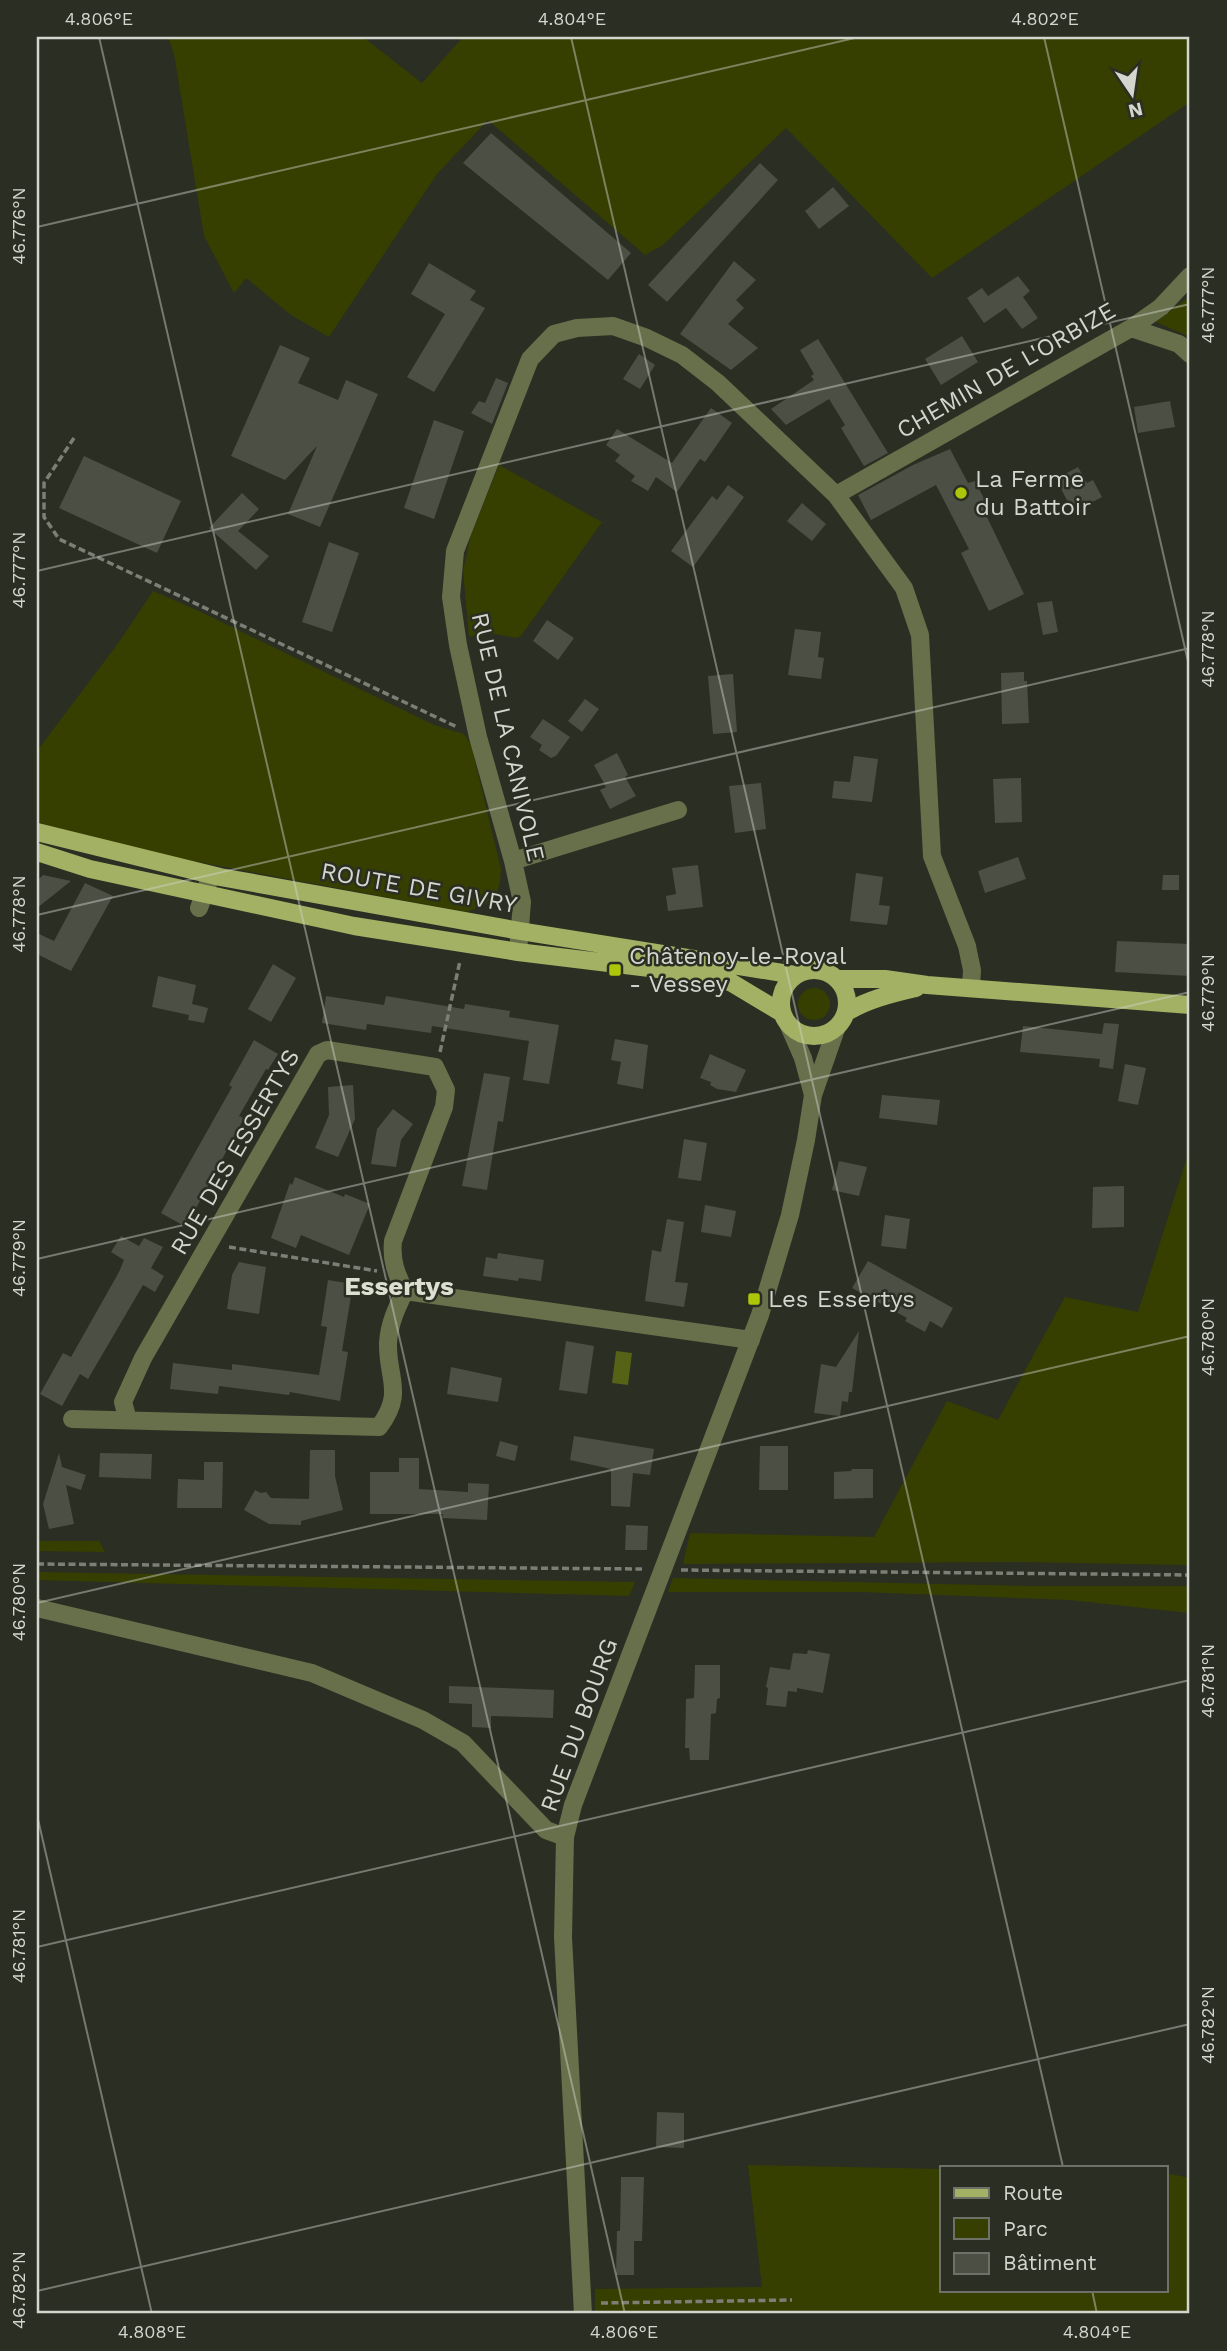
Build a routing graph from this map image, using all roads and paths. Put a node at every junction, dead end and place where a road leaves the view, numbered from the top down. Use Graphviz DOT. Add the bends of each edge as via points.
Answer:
graph roads {
  1 [pos="1190,276"];
  2 [pos="1130,328"];
  3 [pos="1190,354"];
  4 [pos="74,438"];
  5 [pos="836,495"];
  6 [pos="478,737"];
  7 [pos="678,810"];
  8 [pos="43,834"];
  9 [pos="37,851"];
  10 [pos="513,861"];
  11 [pos="211,875"];
  12 [pos="201,901"];
  13 [pos="520,931"];
  14 [pos="464,944"];
  15 [pos="518,951"];
  16 [pos="795,975"];
  17 [pos="838,979"];
  18 [pos="927,985"];
  19 [pos="971,988"];
  20 [pos="1190,1005"];
  21 [pos="847,1012"];
  22 [pos="786,1020"];
  23 [pos="836,1029"];
  24 [pos="435,1067"];
  25 [pos="813,1095"];
  26 [pos="210,1244"];
  27 [pos="396,1274"];
  28 [pos="405,1291"];
  29 [pos="751,1340"];
  30 [pos="72,1419"];
  31 [pos="128,1420"];
  32 [pos="37,1564"];
  33 [pos="664,1569"];
  34 [pos="1190,1575"];
  35 [pos="37,1608"];
  36 [pos="565,1838"];
  37 [pos="792,2300"];
  38 [pos="582,2309"];
  1 -- 2 [label="street, CHEMIN DE L'ORBIZE" via="1161,307"];
  2 -- 3 [label="street" via="1179,344"];
  2 -- 5 [label="street, CHEMIN DE L'ORBIZE"];
  4 -- 6 [label="path" via="44,483 44,517 59,539"];
  5 -- 6 [label="street, RUE DE LA CANIVOLE" via="682,355 613,327 554,334 530,359 455,551 451,597"];
  5 -- 19 [label="street, RUE DE LA CANIVOLE" via="904,588 920,635 932,856 967,946"];
  6 -- 10 [label="street, RUE DE LA CANIVOLE"];
  7 -- 10 [label="street"];
  8 -- 9 [label="street"];
  8 -- 11 [label="main road, ROUTE DE GIVRY"];
  9 -- 12 [label="main road, ROUTE DE GIVRY"];
  10 -- 13 [label="street, RUE DE LA CANIVOLE" via="522,902"];
  11 -- 12 [label="street"];
  11 -- 13 [label="main road, ROUTE DE GIVRY"];
  12 -- 14 [label="main road, ROUTE DE GIVRY"];
  13 -- 15 [label="street, RUE DE LA CANIVOLE"];
  13 -- 16 [label="main road, ROUTE DE GIVRY"];
  14 -- 15 [label="main road, ROUTE DE GIVRY"];
  14 -- 24 [label="path"];
  15 -- 22 [label="main road, ROUTE DE GIVRY" via="707,975 732,983"];
  16 -- 17 [label="main road" via="808,969"];
  16 -- 22 [label="main road" via="781,998"];
  17 -- 18 [label="main road"];
  17 -- 21 [label="main road" via="848,1000"];
  18 -- 19 [label="main road"];
  18 -- 21 [label="main road" via="881,996"];
  19 -- 20 [label="main road"];
  21 -- 23 [label="main road"];
  22 -- 23 [label="main road" via="805,1035 821,1036"];
  22 -- 25 [label="street, RUE DU BOURG"];
  23 -- 25 [label="street, RUE DU BOURG"];
  24 -- 26 [label="street, RUE DES ESSERTYS" via="337,1050 318,1054"];
  24 -- 27 [label="street" via="446,1090 444,1107 393,1241"];
  25 -- 29 [label="street, RUE DU BOURG" via="790,1215"];
  26 -- 27 [label="path"];
  26 -- 31 [label="street, RUE DES ESSERTYS" via="130,1386 123,1402"];
  27 -- 28 [label="street"];
  28 -- 29 [label="street"];
  28 -- 31 [label="street" via="390,1326 388,1345 394,1403 379,1427"];
  29 -- 33 [label="street, RUE DU BOURG"];
  30 -- 31 [label="street"];
  32 -- 33 [label="path"];
  33 -- 34 [label="path"];
  33 -- 36 [label="street, RUE DU BOURG" via="573,1805"];
  35 -- 36 [label="street" via="312,1673 423,1720 463,1743 547,1830"];
  36 -- 38 [label="street, RUE DU BOURG" via="563,1937"];
  37 -- 38 [label="path"];
}
